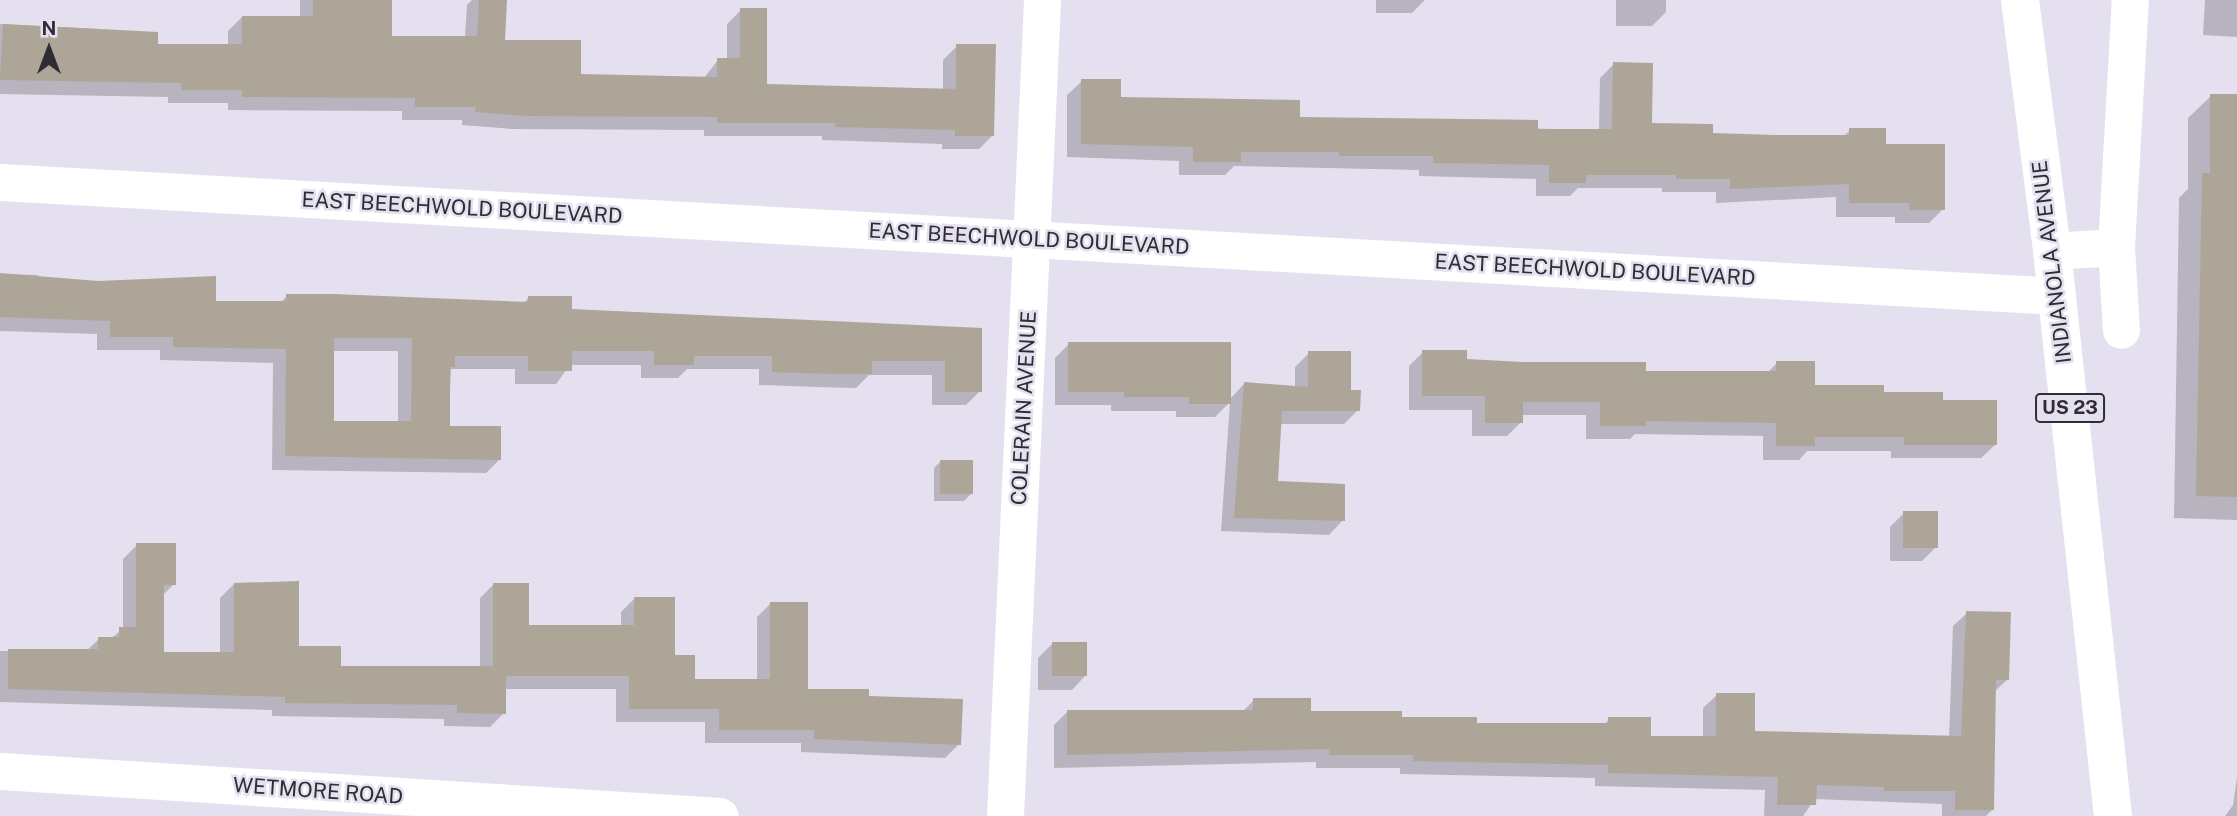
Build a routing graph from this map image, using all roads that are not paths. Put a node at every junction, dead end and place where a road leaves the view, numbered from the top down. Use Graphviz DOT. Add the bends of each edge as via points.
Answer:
graph roads {
  1 [pos="1042,0"];
  2 [pos="2020,0"];
  3 [pos="2130,0"];
  4 [pos="0,182"];
  5 [pos="1032,239"];
  6 [pos="2116,247"];
  7 [pos="2052,251"];
  8 [pos="2057,296"];
  9 [pos="2121,330"];
  10 [pos="0,771"];
  11 [pos="682,815"];
  12 [pos="720,816"];
  13 [pos="1005,816"];
  14 [pos="2113,816"];
  1 -- 5 [label="street, COLERAIN AVENUE"];
  2 -- 7 [label="main road, INDIANOLA AVENUE / US 23"];
  3 -- 6 [label="street"];
  4 -- 5 [label="street, EAST BEECHWOLD BOULEVARD"];
  5 -- 8 [label="street, EAST BEECHWOLD BOULEVARD"];
  5 -- 13 [label="street, COLERAIN AVENUE"];
  6 -- 7 [label="street"];
  6 -- 9 [label="street"];
  7 -- 8 [label="main road, INDIANOLA AVENUE / US 23"];
  8 -- 14 [label="main road, INDIANOLA AVENUE / US 23"];
  10 -- 11 [label="street, WETMORE ROAD"];
  11 -- 12 [label="street, WETMORE ROAD"];
}
